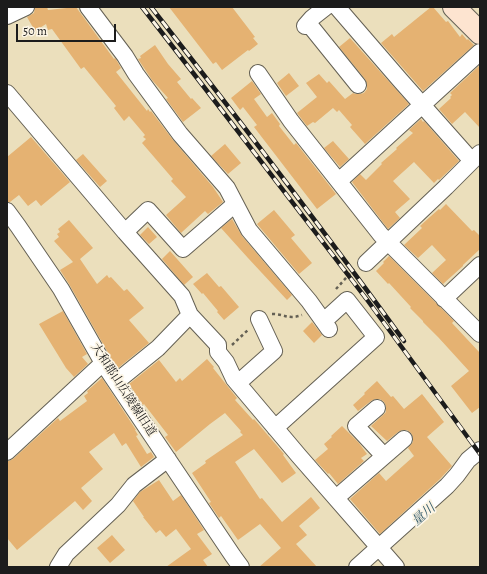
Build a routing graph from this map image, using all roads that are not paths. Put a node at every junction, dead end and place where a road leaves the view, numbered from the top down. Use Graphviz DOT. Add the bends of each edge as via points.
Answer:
graph roads {
  1 [pos="26,7"];
  2 [pos="88,7"];
  3 [pos="326,7"];
  4 [pos="337,7"];
  5 [pos="454,7"];
  6 [pos="7,16"];
  7 [pos="480,34"];
  8 [pos="480,52"];
  9 [pos="258,73"];
  10 [pos="358,85"];
  11 [pos="7,93"];
  12 [pos="422,105"];
  13 [pos="477,159"];
  14 [pos="339,181"];
  15 [pos="235,204"];
  16 [pos="7,211"];
  17 [pos="125,232"];
  18 [pos="388,242"];
  19 [pos="366,263"];
  20 [pos="480,265"];
  21 [pos="444,299"];
  22 [pos="190,315"];
  23 [pos="259,319"];
  24 [pos="480,334"];
  25 [pos="103,363"];
  26 [pos="116,382"];
  27 [pos="238,383"];
  28 [pos="377,408"];
  29 [pos="275,428"];
  30 [pos="404,439"];
  31 [pos="480,450"];
  32 [pos="7,452"];
  33 [pos="384,456"];
  34 [pos="168,459"];
  35 [pos="336,498"];
  36 [pos="382,550"];
  37 [pos="58,567"];
  38 [pos="241,567"];
  39 [pos="357,567"];
  40 [pos="396,567"];
  1 -- 6 [label="street"];
  2 -- 15 [label="street" via="180,134 227,188"];
  3 -- 10 [label="street" via="306,24"];
  4 -- 12 [label="street"];
  5 -- 7 [label="street"];
  8 -- 12 [label="street"];
  9 -- 14 [label="street" via="291,121"];
  11 -- 17 [label="street"];
  12 -- 13 [label="street"];
  12 -- 14 [label="street"];
  13 -- 18 [label="street"];
  14 -- 18 [label="street"];
  15 -- 17 [label="street" via="183,249 148,210"];
  15 -- 29 [label="street" via="249,230 326,325 347,300 376,337"];
  16 -- 25 [label="street, 大和郡山広陵線旧道" via="61,288"];
  17 -- 22 [label="street" via="182,296"];
  18 -- 19 [label="street"];
  18 -- 21 [label="street"];
  20 -- 21 [label="street"];
  21 -- 24 [label="street"];
  22 -- 26 [label="street" via="158,348"];
  22 -- 27 [label="street" via="218,344 218,352"];
  23 -- 27 [label="street" via="274,351"];
  25 -- 26 [label="street, 大和郡山広陵線旧道"];
  25 -- 32 [label="street"];
  26 -- 34 [label="street, 大和郡山広陵線旧道"];
  27 -- 29 [label="street"];
  28 -- 33 [label="street" via="356,426"];
  29 -- 35 [label="street"];
  30 -- 33 [label="street"];
  31 -- 36 [label="street" via="468,460 448,486"];
  33 -- 35 [label="street"];
  34 -- 37 [label="street" via="134,485 118,505 66,554"];
  34 -- 38 [label="street, 大和郡山広陵線旧道"];
  35 -- 36 [label="street"];
  36 -- 39 [label="street"];
  36 -- 40 [label="street"];
}
